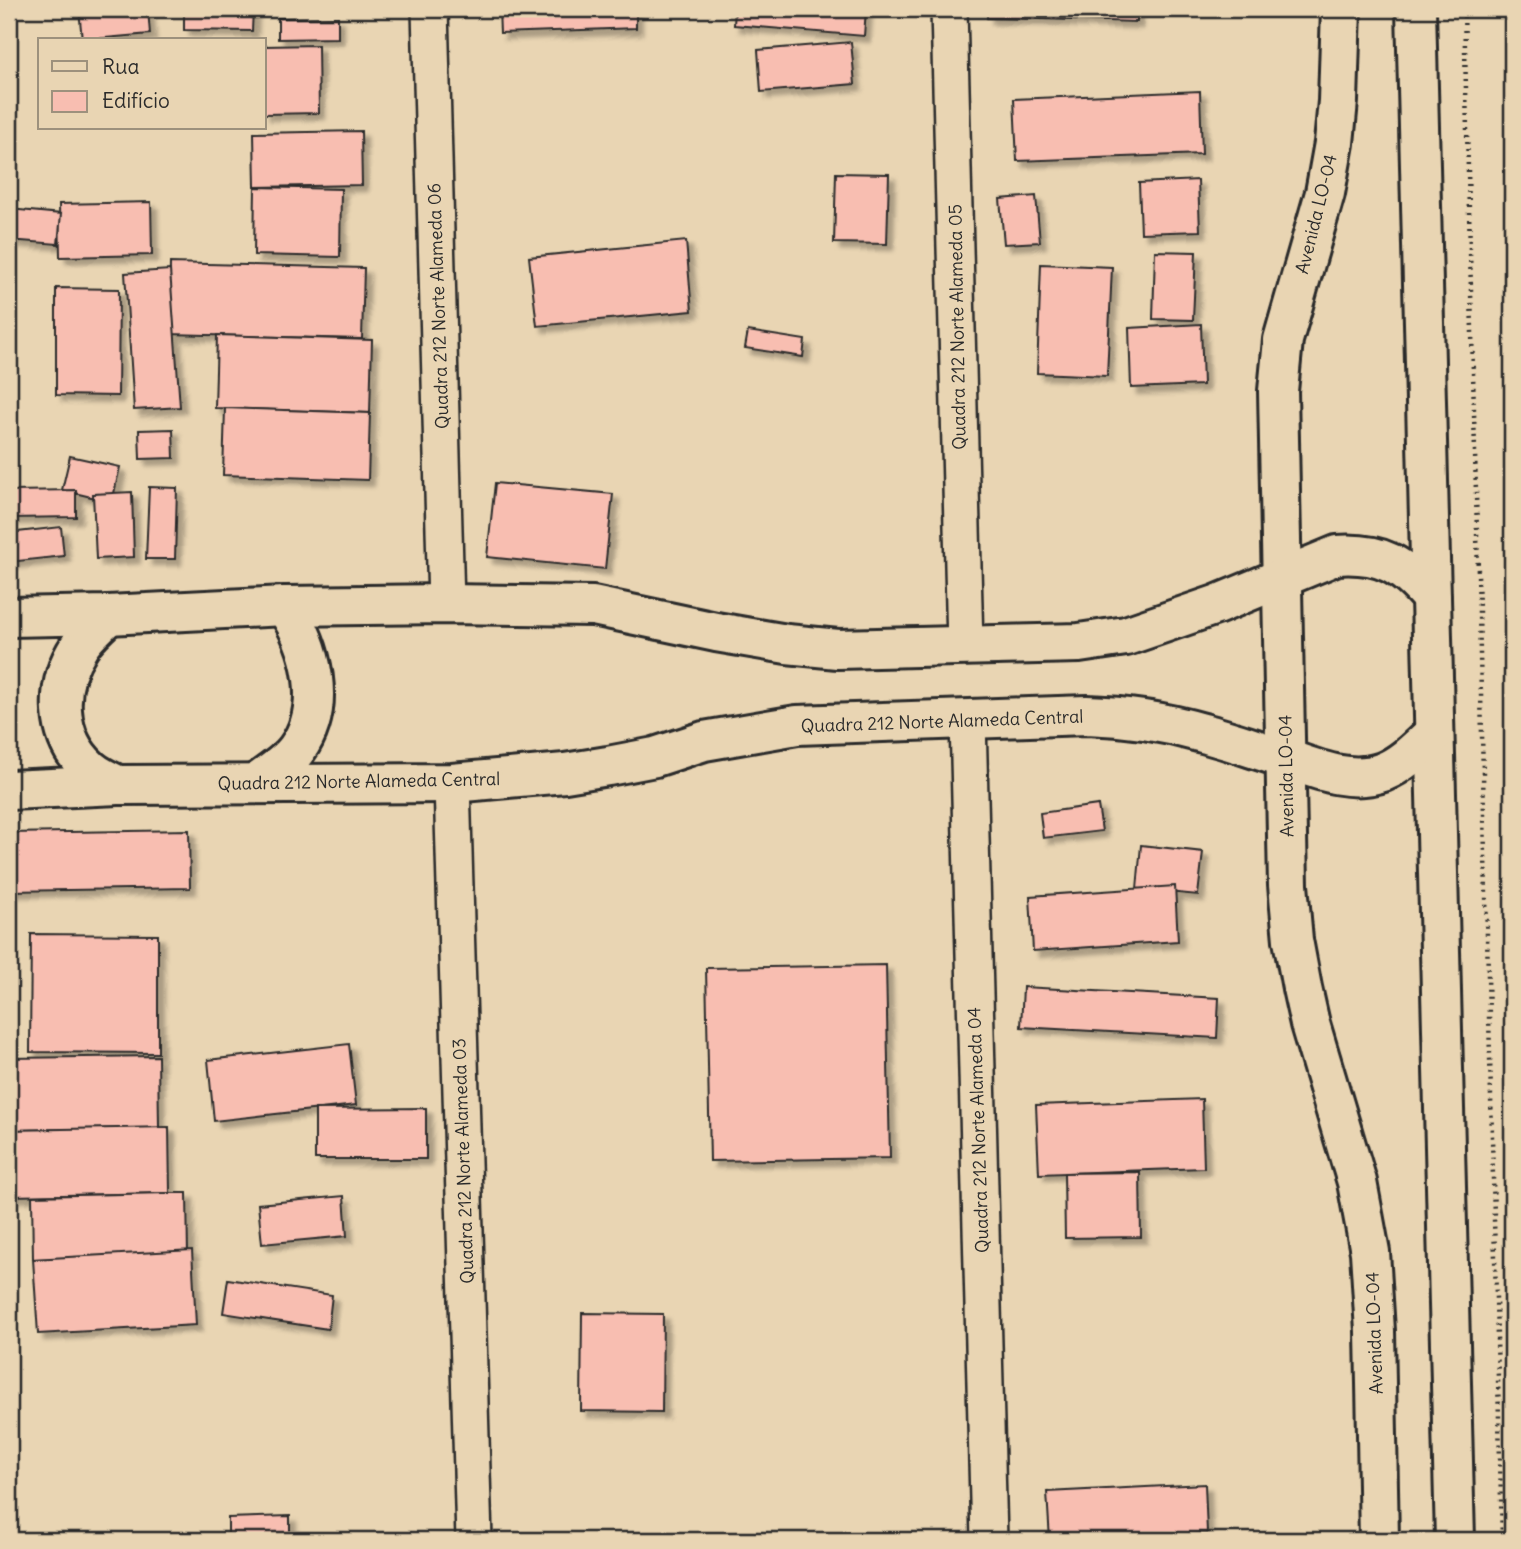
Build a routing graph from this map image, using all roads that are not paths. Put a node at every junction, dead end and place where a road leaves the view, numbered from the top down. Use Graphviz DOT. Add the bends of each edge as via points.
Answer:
graph roads {
  1 [pos="429,9"];
  2 [pos="948,9"];
  3 [pos="1341,9"];
  4 [pos="1416,9"];
  5 [pos="1282,577"];
  6 [pos="1431,598"];
  7 [pos="446,604"];
  8 [pos="285,606"];
  9 [pos="108,615"];
  10 [pos="9,617"];
  11 [pos="965,646"];
  12 [pos="968,720"];
  13 [pos="1434,733"];
  14 [pos="1286,759"];
  15 [pos="452,783"];
  16 [pos="255,784"];
  17 [pos="118,785"];
  18 [pos="9,790"];
  19 [pos="474,1540"];
  20 [pos="989,1540"];
  21 [pos="1379,1540"];
  22 [pos="1455,1540"];
  1 -- 7 [label="street, Quadra 212 Norte Alameda 06"];
  2 -- 11 [label="street, Quadra 212 Norte Alameda 05"];
  3 -- 5 [label="street, Avenida LO-04" via="1334,143 1280,367"];
  4 -- 6 [label="street"];
  5 -- 6 [label="street" via="1337,555 1357,553 1396,564"];
  5 -- 11 [label="street" via="1216,605 1109,640"];
  5 -- 14 [label="street, Avenida LO-04"];
  6 -- 13 [label="street"];
  7 -- 8 [label="street"];
  7 -- 11 [label="street" via="593,606 728,634 838,649"];
  8 -- 9 [label="street"];
  8 -- 16 [label="street" via="299,626 311,664 311,716 297,750"];
  9 -- 10 [label="street"];
  9 -- 17 [label="street" via="79,646 62,691 61,714 76,755 93,772"];
  12 -- 14 [label="street, Quadra 212 Norte Alameda Central" via="1108,715 1201,732"];
  12 -- 15 [label="street, Quadra 212 Norte Alameda Central" via="797,725 565,773"];
  12 -- 20 [label="street, Quadra 212 Norte Alameda 04"];
  13 -- 14 [label="street" via="1401,763 1364,776 1323,772"];
  13 -- 22 [label="street"];
  14 -- 21 [label="street, Avenida LO-04" via="1288,885 1295,955 1310,1024 1357,1182 1370,1252"];
  15 -- 16 [label="street, Quadra 212 Norte Alameda Central"];
  15 -- 19 [label="street, Quadra 212 Norte Alameda 03"];
  16 -- 17 [label="street, Quadra 212 Norte Alameda Central"];
  17 -- 18 [label="street, Quadra 212 Norte Alameda Central"];
}
